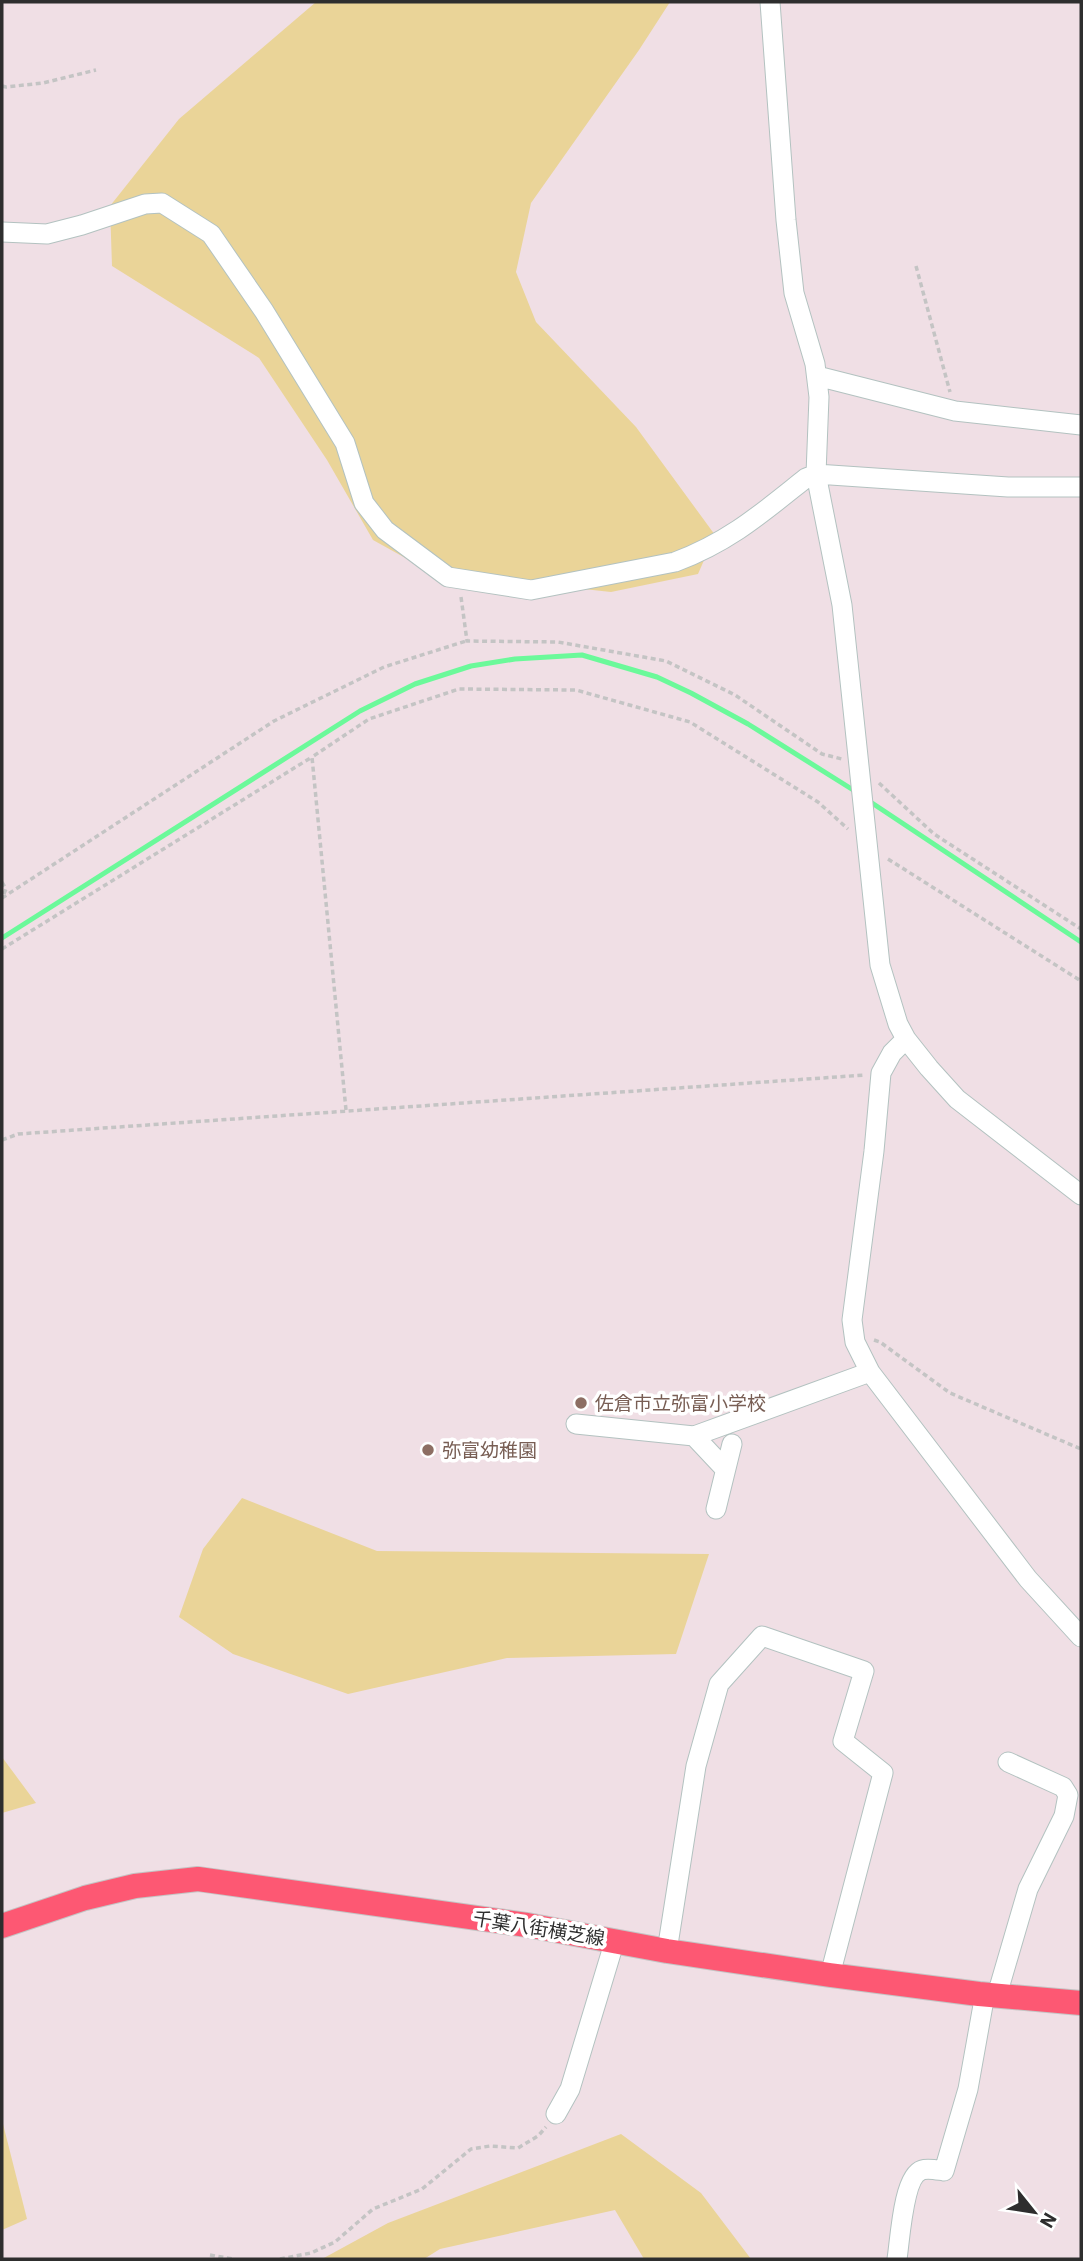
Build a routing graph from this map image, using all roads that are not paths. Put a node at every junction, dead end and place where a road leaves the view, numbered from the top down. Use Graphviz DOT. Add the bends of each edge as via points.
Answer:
graph roads {
  1 [pos="770,2"];
  2 [pos="2,232"];
  3 [pos="817,376"];
  4 [pos="1081,425"];
  5 [pos="816,474"];
  6 [pos="1081,487"];
  7 [pos="906,1039"];
  8 [pos="1081,1195"];
  9 [pos="870,1372"];
  10 [pos="576,1424"];
  11 [pos="694,1436"];
  12 [pos="732,1444"];
  13 [pos="725,1468"];
  14 [pos="716,1509"];
  15 [pos="1081,1637"];
  16 [pos="1008,1762"];
  17 [pos="2,1926"];
  18 [pos="615,1940"];
  19 [pos="667,1951"];
  20 [pos="830,1975"];
  21 [pos="991,1995"];
  22 [pos="1081,2003"];
  23 [pos="556,2114"];
  24 [pos="897,2259"];
  1 -- 3 [label="street" via="794,293"];
  2 -- 5 [label="street" via="47,234 162,203 211,234 345,443 364,503 385,530 448,577 531,590 675,562 737,533"];
  3 -- 4 [label="street" via="956,411"];
  3 -- 5 [label="street"];
  5 -- 6 [label="street" via="1008,487"];
  5 -- 7 [label="street" via="842,605 880,965"];
  7 -- 8 [label="street" via="957,1099"];
  7 -- 9 [label="street" via="881,1073 852,1320 855,1342"];
  9 -- 11 [label="street"];
  9 -- 15 [label="street" via="1028,1579"];
  10 -- 11 [label="street"];
  11 -- 13 [label="street"];
  12 -- 13 [label="street"];
  13 -- 14 [label="street"];
  16 -- 21 [label="street" via="1063,1787 1068,1795 1064,1816 1028,1889"];
  17 -- 18 [label="main road, 千葉八街横芝線" via="135,1886 198,1879"];
  18 -- 19 [label="main road, 千葉八街横芝線"];
  18 -- 23 [label="street" via="570,2089"];
  19 -- 20 [label="main road, 千葉八街横芝線"];
  19 -- 20 [label="street" via="696,1766 719,1684 762,1636 864,1671 843,1741 883,1773"];
  20 -- 21 [label="main road, 千葉八街横芝線"];
  21 -- 22 [label="main road, 千葉八街横芝線"];
  21 -- 24 [label="street" via="944,2171 924,2169 907,2189"];
}
